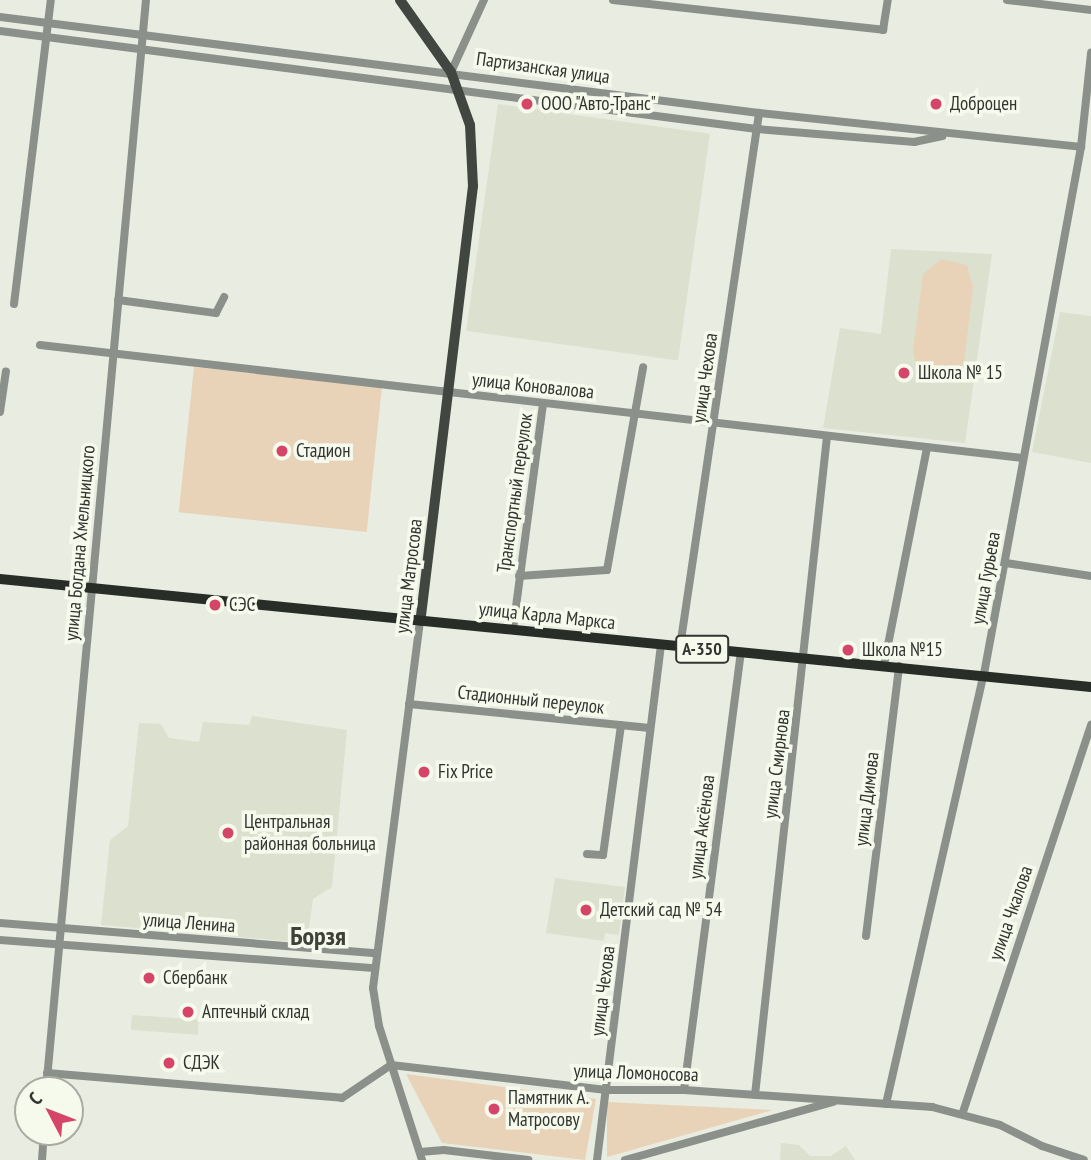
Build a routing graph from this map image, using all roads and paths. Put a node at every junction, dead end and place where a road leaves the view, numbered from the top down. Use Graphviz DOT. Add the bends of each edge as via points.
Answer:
graph roads {
  1 [pos="51,0"];
  2 [pos="146,0"];
  3 [pos="400,0"];
  4 [pos="484,0"];
  5 [pos="613,0"];
  6 [pos="888,0"];
  7 [pos="1007,0"];
  8 [pos="1091,10"];
  9 [pos="0,17"];
  10 [pos="48,23"];
  11 [pos="0,31"];
  12 [pos="143,33"];
  13 [pos="47,37"];
  14 [pos="142,48"];
  15 [pos="1091,53"];
  16 [pos="451,72"];
  17 [pos="457,89"];
  18 [pos="759,113"];
  19 [pos="757,129"];
  20 [pos="951,134"];
  21 [pos="1081,147"];
  22 [pos="224,297"];
  23 [pos="118,300"];
  24 [pos="14,304"];
  25 [pos="40,345"];
  26 [pos="113,354"];
  27 [pos="643,367"];
  28 [pos="6,371"];
  29 [pos="450,393"];
  30 [pos="543,403"];
  31 [pos="0,412"];
  32 [pos="635,414"];
  33 [pos="715,423"];
  34 [pos="827,436"];
  35 [pos="927,447"];
  36 [pos="1023,458"];
  37 [pos="1006,563"];
  38 [pos="519,576"];
  39 [pos="1091,576"];
  40 [pos="0,579"];
  41 [pos="91,588"];
  42 [pos="420,621"];
  43 [pos="513,629"];
  44 [pos="661,645"];
  45 [pos="680,647"];
  46 [pos="741,652"];
  47 [pos="805,658"];
  48 [pos="884,665"];
  49 [pos="899,666"];
  50 [pos="984,674"];
  51 [pos="1091,686"];
  52 [pos="409,704"];
  53 [pos="1091,725"];
  54 [pos="621,726"];
  55 [pos="650,729"];
  56 [pos="587,854"];
  57 [pos="0,923"];
  58 [pos="59,928"];
  59 [pos="866,936"];
  60 [pos="0,940"];
  61 [pos="57,945"];
  62 [pos="376,953"];
  63 [pos="374,968"];
  64 [pos="391,1065"];
  65 [pos="47,1073"];
  66 [pos="47,1076"];
  67 [pos="607,1090"];
  68 [pos="684,1090"];
  69 [pos="755,1095"];
  70 [pos="839,1101"];
  71 [pos="886,1104"];
  72 [pos="963,1112"];
  73 [pos="421,1156"];
  74 [pos="528,1160"];
  75 [pos="597,1160"];
  76 [pos="625,1160"];
  77 [pos="1084,1160"];
  1 -- 10 [label="street"];
  2 -- 12 [label="street, улица Богдана Хмельницкого"];
  3 -- 16 [label="main road, улица Матросова"];
  4 -- 16 [label="street"];
  5 -- 6 [label="street" via="883,30"];
  7 -- 8 [label="street"];
  9 -- 10 [label="street, Партизанская улица"];
  10 -- 12 [label="street, Партизанская улица"];
  10 -- 13 [label="street"];
  11 -- 13 [label="street, Партизанская улица"];
  12 -- 14 [label="street, улица Богдана Хмельницкого"];
  12 -- 16 [label="street, Партизанская улица"];
  13 -- 14 [label="street, Партизанская улица"];
  13 -- 24 [label="street"];
  14 -- 17 [label="street, Партизанская улица"];
  14 -- 23 [label="street, улица Богдана Хмельницкого"];
  15 -- 21 [label="street, улица Гурьева"];
  16 -- 17 [label="main road, улица Матросова"];
  16 -- 18 [label="street, Партизанская улица"];
  17 -- 19 [label="street, Партизанская улица"];
  17 -- 29 [label="main road, улица Матросова" via="470,125 474,186"];
  18 -- 19 [label="street, улица Чехова"];
  18 -- 20 [label="street, Партизанская улица"];
  19 -- 20 [label="street, Партизанская улица" via="914,142"];
  19 -- 33 [label="street, улица Чехова"];
  20 -- 21 [label="street, Партизанская улица"];
  21 -- 36 [label="street, улица Гурьева"];
  22 -- 23 [label="street" via="216,313"];
  23 -- 26 [label="street, улица Богдана Хмельницкого"];
  25 -- 26 [label="street, улица Коновалова"];
  26 -- 29 [label="street, улица Коновалова"];
  26 -- 41 [label="street, улица Богдана Хмельницкого"];
  27 -- 32 [label="street"];
  28 -- 31 [label="street"];
  29 -- 30 [label="street, улица Коновалова"];
  29 -- 42 [label="main road, улица Матросова"];
  30 -- 32 [label="street, улица Коновалова"];
  30 -- 38 [label="street, Транспортный переулок"];
  32 -- 33 [label="street, улица Коновалова"];
  32 -- 38 [label="street" via="607,570"];
  33 -- 34 [label="street, улица Коновалова"];
  33 -- 45 [label="street, улица Чехова"];
  34 -- 35 [label="street, улица Коновалова"];
  34 -- 47 [label="street, улица Смирнова"];
  35 -- 36 [label="street, улица Коновалова"];
  35 -- 48 [label="street"];
  36 -- 37 [label="street, улица Гурьева"];
  37 -- 39 [label="street"];
  37 -- 50 [label="street, улица Гурьева"];
  38 -- 43 [label="street, Транспортный переулок"];
  40 -- 41 [label="highway, улица Карла Маркса / А-350"];
  41 -- 42 [label="highway, улица Карла Маркса / А-350"];
  41 -- 58 [label="street, улица Богдана Хмельницкого"];
  42 -- 43 [label="highway, улица Карла Маркса / А-350"];
  42 -- 52 [label="street, улица Матросова"];
  43 -- 44 [label="highway, улица Карла Маркса / А-350"];
  44 -- 45 [label="highway, улица Карла Маркса / А-350"];
  44 -- 55 [label="street, улица Чехова"];
  45 -- 46 [label="highway, улица Карла Маркса / А-350"];
  46 -- 47 [label="highway, улица Карла Маркса / А-350"];
  46 -- 68 [label="street, улица Аксёнова"];
  47 -- 48 [label="highway, улица Карла Маркса / А-350"];
  47 -- 69 [label="street, улица Смирнова"];
  48 -- 49 [label="highway, улица Карла Маркса / А-350"];
  49 -- 50 [label="highway, улица Карла Маркса / А-350"];
  49 -- 59 [label="street, улица Димова"];
  50 -- 51 [label="highway, улица Карла Маркса / А-350"];
  50 -- 71 [label="street, улица Гурьева"];
  52 -- 54 [label="street, Стадионный переулок"];
  52 -- 62 [label="street, улица Матросова"];
  53 -- 72 [label="street, улица Чкалова"];
  54 -- 55 [label="street, Стадионный переулок"];
  54 -- 56 [label="street" via="603,855"];
  55 -- 67 [label="street, улица Чехова"];
  57 -- 58 [label="street, улица Ленина"];
  58 -- 61 [label="street, улица Богдана Хмельницкого"];
  58 -- 62 [label="street, улица Ленина"];
  60 -- 61 [label="street, улица Ленина"];
  61 -- 63 [label="street, улица Ленина"];
  61 -- 65 [label="street, улица Богдана Хмельницкого"];
  62 -- 63 [label="street, улица Матросова"];
  63 -- 64 [label="street, улица Матросова" via="376,1010"];
  64 -- 65 [label="street" via="342,1098"];
  64 -- 67 [label="street, улица Ломоносова"];
  64 -- 73 [label="street, улица Матросова"];
  65 -- 66 [label="street, улица Богдана Хмельницкого"];
  67 -- 68 [label="street, улица Ломоносова"];
  67 -- 75 [label="street, улица Чехова"];
  68 -- 69 [label="street, улица Ломоносова"];
  69 -- 70 [label="street, улица Ломоносова"];
  70 -- 71 [label="street, улица Ломоносова"];
  70 -- 76 [label="street, улица Ломоносова"];
  71 -- 72 [label="street, улица Ломоносова"];
  72 -- 77 [label="street, улица Ломоносова"];
  73 -- 74 [label="street" via="444,1150"];
}
